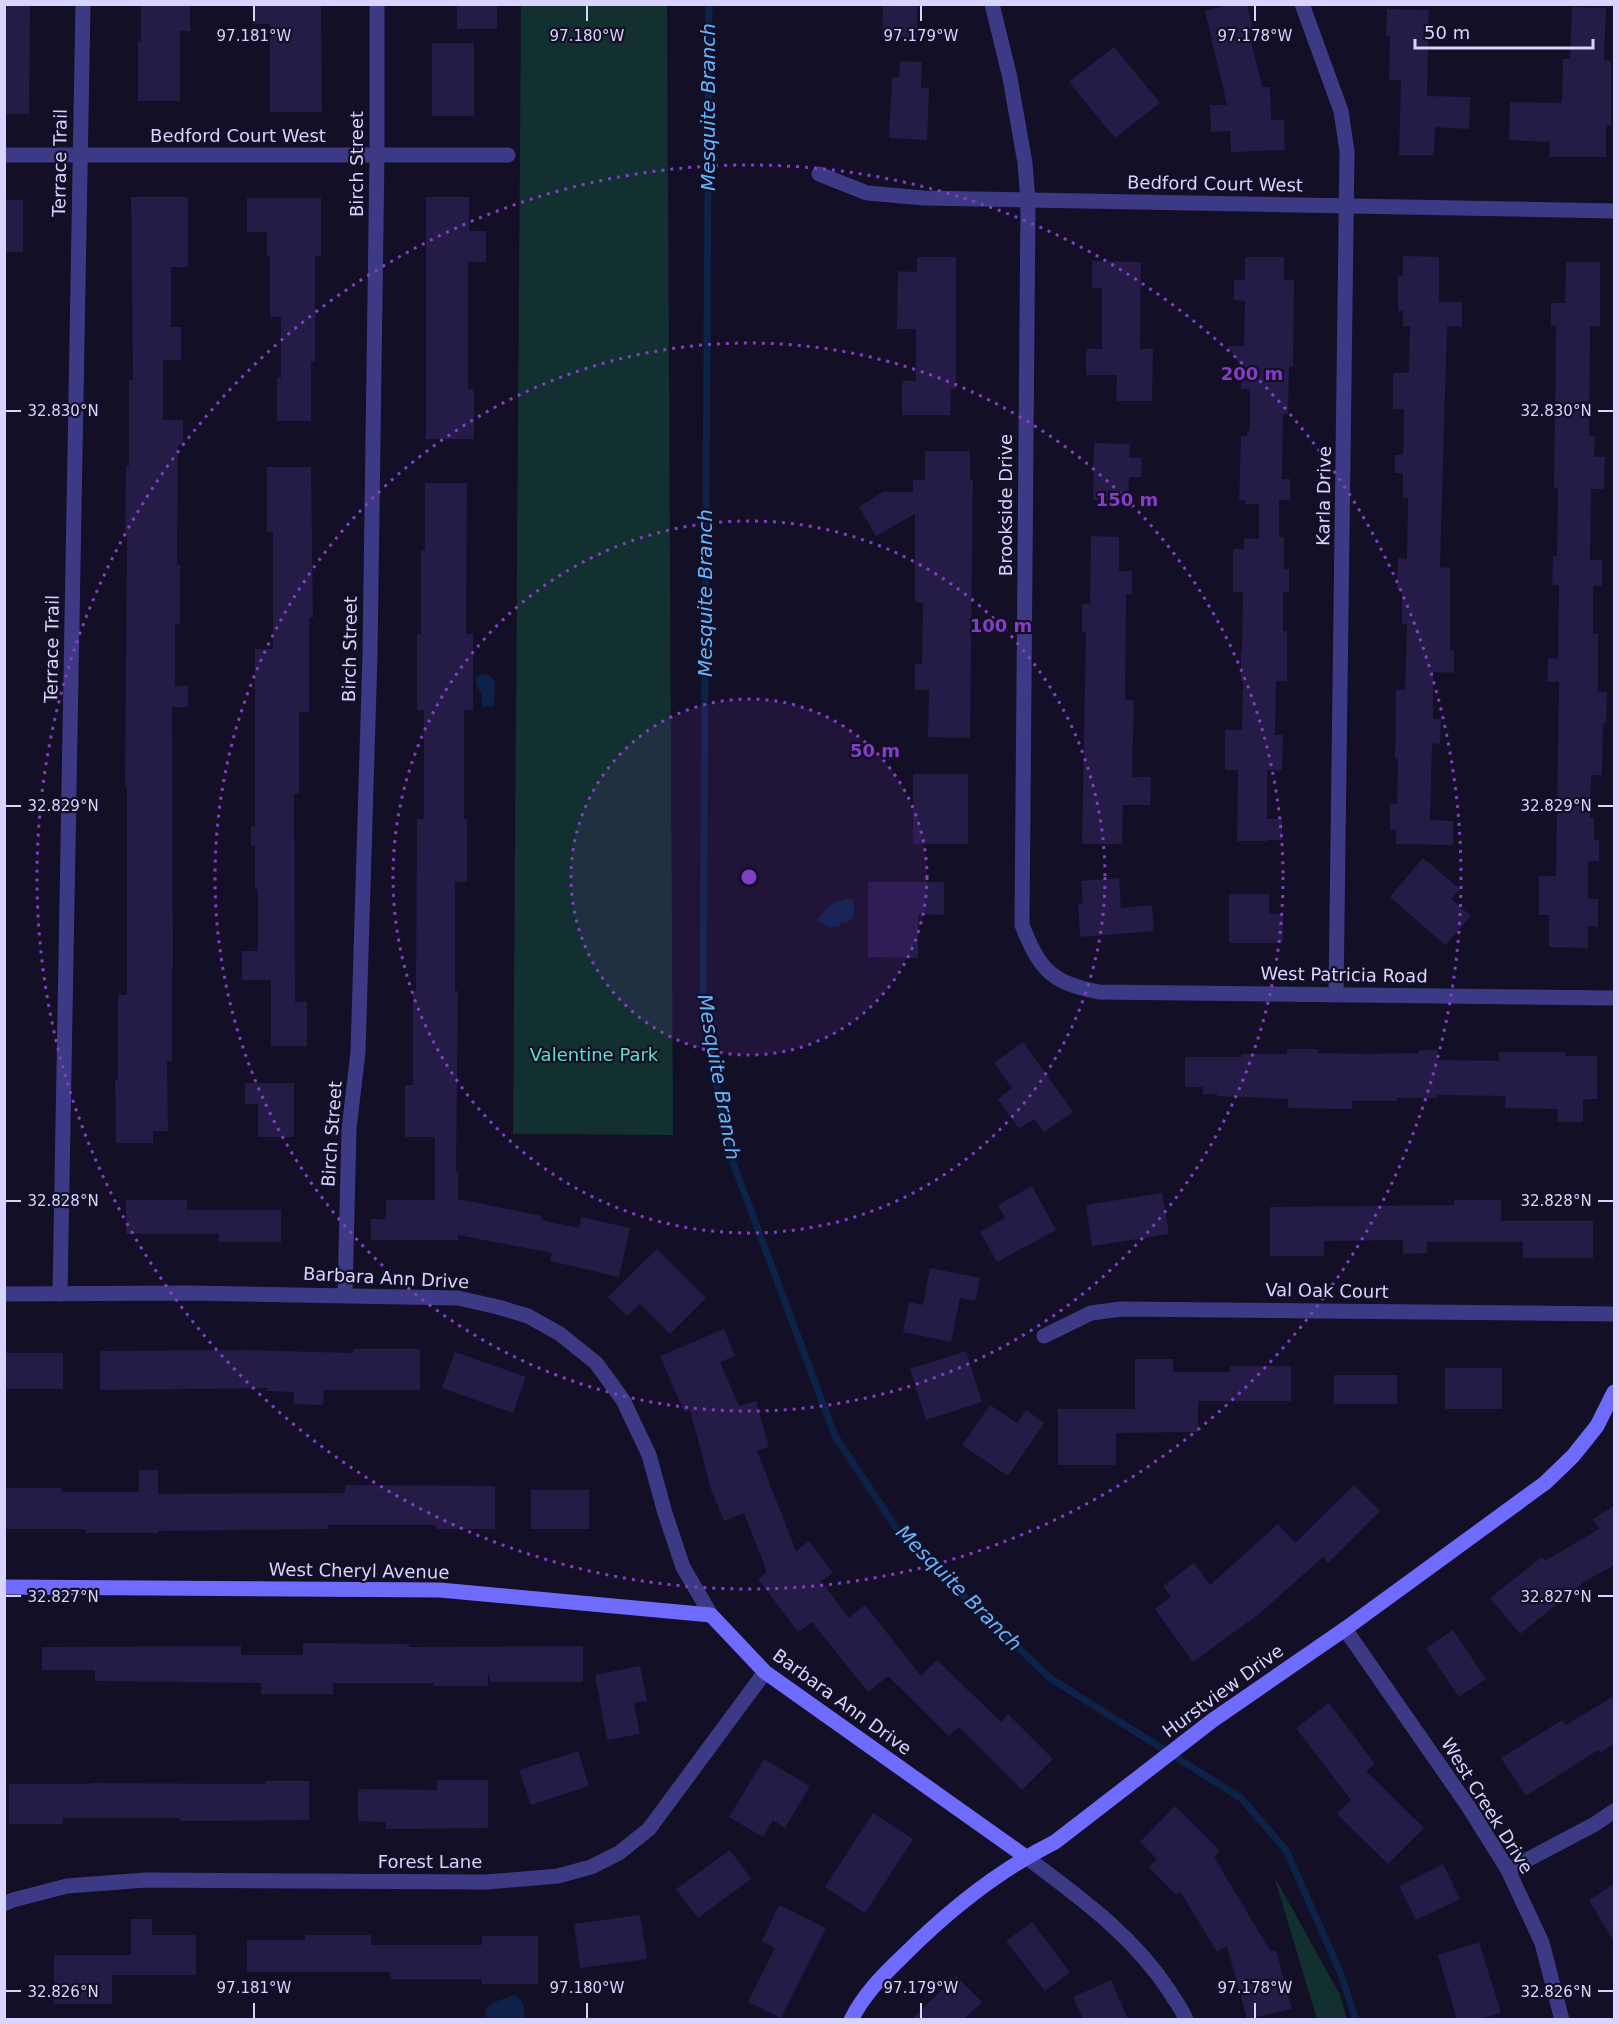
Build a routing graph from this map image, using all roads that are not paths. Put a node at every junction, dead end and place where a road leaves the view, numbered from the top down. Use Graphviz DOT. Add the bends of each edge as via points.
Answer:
graph roads {
  1 [pos="83,4"];
  2 [pos="377,4"];
  3 [pos="992,4"];
  4 [pos="1302,4"];
  5 [pos="4,155"];
  6 [pos="79,155"];
  7 [pos="377,155"];
  8 [pos="508,155"];
  9 [pos="819,174"];
  10 [pos="1028,201"];
  11 [pos="1348,205"];
  12 [pos="1614,211"];
  13 [pos="1074,987"];
  14 [pos="1336,995"];
  15 [pos="1614,998"];
  16 [pos="4,1294"];
  17 [pos="60,1294"];
  18 [pos="345,1294"];
  19 [pos="1614,1314"];
  20 [pos="1044,1336"];
  21 [pos="1614,1392"];
  22 [pos="4,1587"];
  23 [pos="711,1615"];
  24 [pos="1345,1629"];
  25 [pos="765,1672"];
  26 [pos="1614,1811"];
  27 [pos="1026,1857"];
  28 [pos="1508,1870"];
  29 [pos="4,1904"];
  30 [pos="851,2019"];
  31 [pos="1186,2019"];
  32 [pos="1562,2019"];
  1 -- 6 [label="street, Terrace Trail"];
  2 -- 7 [label="street, Birch Street"];
  3 -- 10 [label="street, Brookside Drive" via="1010,78"];
  4 -- 11 [label="street, Karla Drive" via="1341,111 1347,151"];
  5 -- 6 [label="street, Bedford Court West"];
  6 -- 7 [label="street, Bedford Court West"];
  6 -- 17 [label="street, Terrace Trail"];
  7 -- 8 [label="street, Bedford Court West"];
  7 -- 18 [label="street, Birch Street" via="367,748 358,1052 349,1129"];
  9 -- 10 [label="street, Bedford Court West" via="867,193"];
  10 -- 11 [label="street, Bedford Court West"];
  10 -- 13 [label="street, Brookside Drive" via="1022,926 1034,954 1052,976"];
  11 -- 12 [label="street, Bedford Court West"];
  11 -- 14 [label="street, Karla Drive"];
  13 -- 14 [label="street, West Patricia Road" via="1099,992"];
  14 -- 15 [label="street, West Patricia Road"];
  16 -- 17 [label="street, Barbara Ann Drive"];
  17 -- 18 [label="street, Barbara Ann Drive"];
  18 -- 23 [label="street, Barbara Ann Drive" via="458,1298 498,1307 528,1316 560,1334 596,1363 623,1400 649,1455 683,1567"];
  19 -- 20 [label="street, Val Oak Court" via="1121,1309 1092,1313"];
  21 -- 24 [label="street, Hurstview Drive" via="1597,1426 1545,1483"];
  22 -- 23 [label="street, West Cheryl Avenue" via="440,1590"];
  23 -- 25 [label="street, Barbara Ann Drive"];
  24 -- 27 [label="street, Hurstview Drive" via="1189,1738 1055,1842"];
  24 -- 28 [label="street, West Creek Drive"];
  25 -- 27 [label="street, Barbara Ann Drive"];
  25 -- 29 [label="street, Forest Lane" via="649,1829 620,1853 591,1867 558,1876 487,1882 147,1880 67,1886"];
  26 -- 28 [label="street"];
  27 -- 30 [label="street, Hurstview Drive" via="937,1922 872,1986"];
  27 -- 31 [label="street, Barbara Ann Drive" via="1103,1916 1138,1951"];
  28 -- 32 [label="street, West Creek Drive" via="1542,1943"];
}
